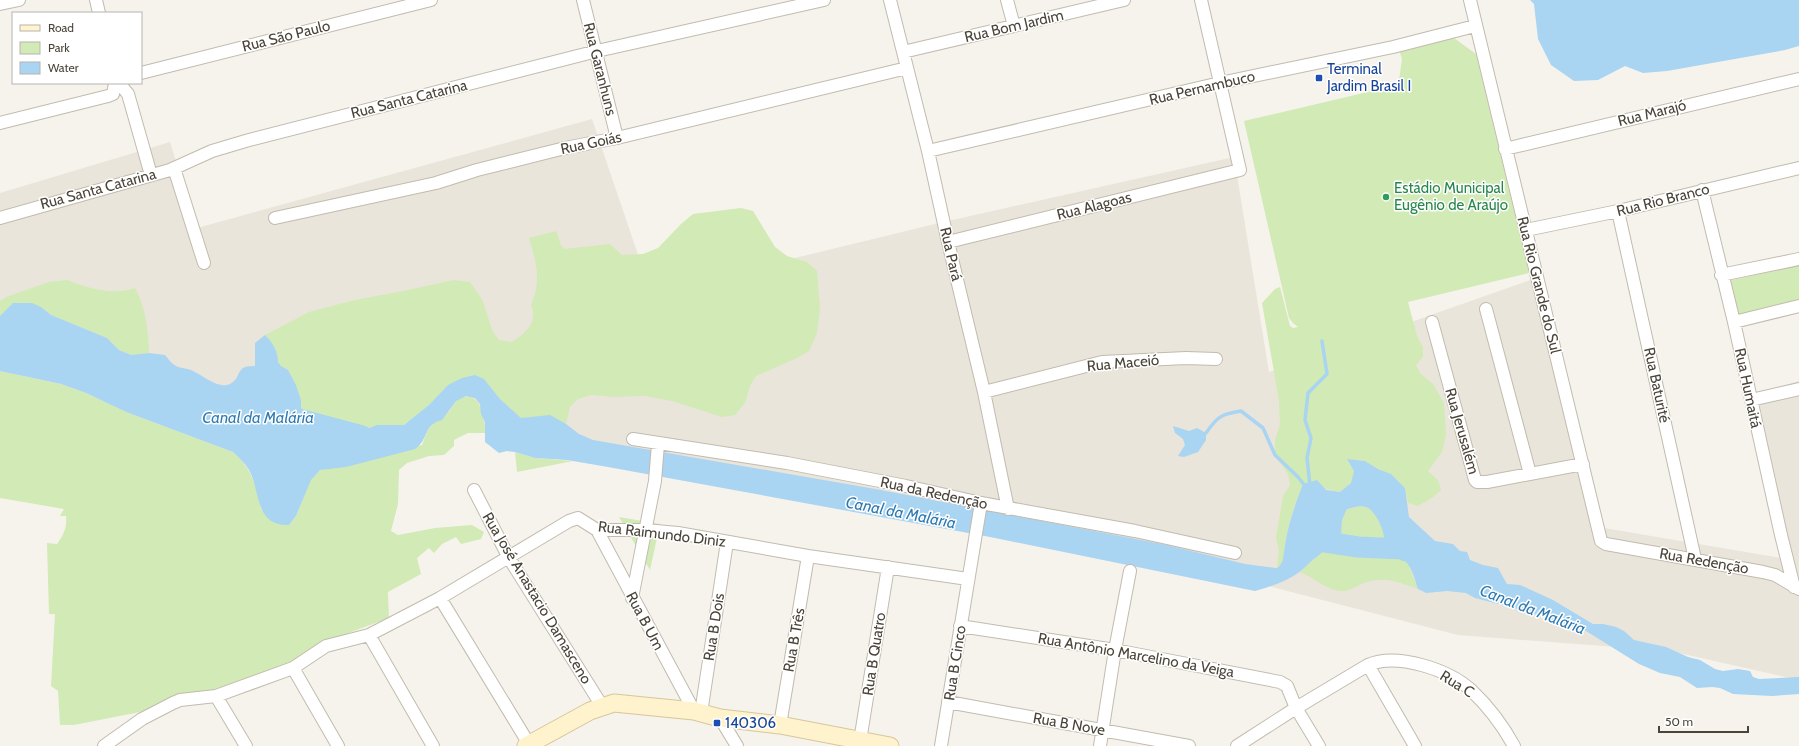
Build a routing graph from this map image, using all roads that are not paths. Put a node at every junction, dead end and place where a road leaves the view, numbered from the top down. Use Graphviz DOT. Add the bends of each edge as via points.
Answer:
graph roads {
  1 [pos="19,0"];
  2 [pos="96,0"];
  3 [pos="431,0"];
  4 [pos="583,0"];
  5 [pos="824,0"];
  6 [pos="890,0"];
  7 [pos="1007,0"];
  8 [pos="1124,0"];
  9 [pos="1201,0"];
  10 [pos="1470,0"];
  11 [pos="0,4"];
  12 [pos="1090,4"];
  13 [pos="99,12"];
  14 [pos="1014,26"];
  15 [pos="1475,26"];
  16 [pos="597,51"];
  17 [pos="903,52"];
  18 [pos="907,68"];
  19 [pos="142,72"];
  20 [pos="1799,79"];
  21 [pos="1220,83"];
  22 [pos="115,84"];
  23 [pos="120,84"];
  24 [pos="0,123"];
  25 [pos="617,138"];
  26 [pos="1505,148"];
  27 [pos="928,151"];
  28 [pos="174,168"];
  29 [pos="1799,168"];
  30 [pos="151,175"];
  31 [pos="1702,190"];
  32 [pos="1618,211"];
  33 [pos="0,218"];
  34 [pos="275,218"];
  35 [pos="1526,230"];
  36 [pos="948,242"];
  37 [pos="1799,259"];
  38 [pos="204,263"];
  39 [pos="1721,275"];
  40 [pos="1799,306"];
  41 [pos="1486,309"];
  42 [pos="1432,322"];
  43 [pos="1734,322"];
  44 [pos="1216,359"];
  45 [pos="1799,389"];
  46 [pos="984,392"];
  47 [pos="1751,400"];
  48 [pos="633,439"];
  49 [pos="658,446"];
  50 [pos="1583,464"];
  51 [pos="1530,474"];
  52 [pos="474,490"];
  53 [pos="981,504"];
  54 [pos="1008,509"];
  55 [pos="597,530"];
  56 [pos="645,530"];
  57 [pos="727,542"];
  58 [pos="1606,544"];
  59 [pos="1235,553"];
  60 [pos="808,556"];
  61 [pos="509,558"];
  62 [pos="1695,559"];
  63 [pos="888,567"];
  64 [pos="1130,571"];
  65 [pos="968,579"];
  66 [pos="1797,588"];
  67 [pos="440,598"];
  68 [pos="632,598"];
  69 [pos="960,626"];
  70 [pos="369,635"];
  71 [pos="1115,650"];
  72 [pos="1373,663"];
  73 [pos="293,668"];
  74 [pos="216,696"];
  75 [pos="948,702"];
  76 [pos="602,706"];
  77 [pos="1296,708"];
  78 [pos="698,712"];
  79 [pos="720,718"];
  80 [pos="780,725"];
  81 [pos="1103,730"];
  82 [pos="860,741"];
  83 [pos="527,745"];
  84 [pos="104,746"];
  85 [pos="246,746"];
  86 [pos="338,746"];
  87 [pos="433,746"];
  88 [pos="737,746"];
  89 [pos="890,746"];
  90 [pos="940,746"];
  91 [pos="1100,746"];
  92 [pos="1189,746"];
  93 [pos="1237,746"];
  94 [pos="1319,746"];
  95 [pos="1415,746"];
  96 [pos="1514,746"];
  1 -- 11 [label="street"];
  2 -- 13 [label="street"];
  3 -- 19 [label="street, Rua São Paulo"];
  4 -- 16 [label="street, Rua Garanhuns"];
  5 -- 16 [label="street, Rua Santa Catarina"];
  6 -- 17 [label="street, Rua Pará"];
  7 -- 14 [label="street"];
  8 -- 12 [label="street, Rua Bom Jardim"];
  9 -- 21 [label="street"];
  10 -- 15 [label="street, Rua Rio Grande do Sul"];
  12 -- 14 [label="street, Rua Bom Jardim"];
  14 -- 17 [label="street, Rua Bom Jardim"];
  15 -- 21 [label="street, Rua Pernambuco" via="1393,47"];
  15 -- 26 [label="street, Rua Rio Grande do Sul"];
  16 -- 25 [label="street, Rua Garanhuns"];
  16 -- 28 [label="street, Rua Santa Catarina" via="249,140 212,151"];
  17 -- 18 [label="street, Rua Pará"];
  18 -- 25 [label="street, Rua Goiás"];
  18 -- 27 [label="street, Rua Pará"];
  20 -- 26 [label="street, Rua Marajó"];
  21 -- 27 [label="street, Rua Pernambuco"];
  21 -- 36 [label="street, Rua Alagoas" via="1240,170"];
  22 -- 24 [label="street" via="113,94 108,96"];
  23 -- 30 [label="street" via="128,94"];
  25 -- 34 [label="street, Rua Goiás" via="477,170 436,183"];
  26 -- 35 [label="street, Rua Rio Grande do Sul"];
  27 -- 36 [label="street, Rua Pará"];
  28 -- 30 [label="street, Rua Santa Catarina"];
  28 -- 38 [label="street"];
  29 -- 31 [label="street, Rua Rio Branco"];
  30 -- 33 [label="street, Rua Santa Catarina"];
  31 -- 32 [label="street, Rua Rio Branco"];
  31 -- 39 [label="street, Rua Humaitá"];
  32 -- 35 [label="street, Rua Rio Branco"];
  32 -- 62 [label="street, Rua Baturité"];
  35 -- 50 [label="street, Rua Rio Grande do Sul"];
  36 -- 46 [label="street, Rua Pará"];
  37 -- 39 [label="street"];
  39 -- 43 [label="street, Rua Humaitá"];
  40 -- 43 [label="street"];
  41 -- 51 [label="street"];
  42 -- 51 [label="street, Rua Jerusalém" via="1475,480 1487,482"];
  43 -- 47 [label="street, Rua Humaitá"];
  44 -- 46 [label="street, Rua Maceió" via="1102,362"];
  45 -- 47 [label="street"];
  46 -- 54 [label="street, Rua Pará"];
  47 -- 66 [label="street, Rua Humaitá" via="1770,490"];
  48 -- 49 [label="street, Rua da Redenção"];
  49 -- 53 [label="street, Rua da Redenção" via="787,463 906,486"];
  49 -- 56 [label="street" via="655,481"];
  50 -- 51 [label="street, Rua Jerusalém"];
  50 -- 58 [label="street, Rua Rio Grande do Sul" via="1600,539"];
  52 -- 61 [label="street, Rua José Anastacio Damasceno"];
  53 -- 54 [label="street, Rua da Redenção"];
  53 -- 65 [label="street"];
  54 -- 59 [label="street, Rua da Redenção" via="1135,531"];
  55 -- 56 [label="street, Rua Raimundo Diniz"];
  55 -- 61 [label="street, Rua Raimundo Diniz" via="580,518 574,519"];
  55 -- 68 [label="street, Rua B Um"];
  56 -- 57 [label="street, Rua Raimundo Diniz"];
  56 -- 68 [label="street"];
  57 -- 60 [label="street, Rua Raimundo Diniz"];
  57 -- 78 [label="street, Rua B Dois"];
  58 -- 62 [label="street, Rua Redenção"];
  60 -- 63 [label="street, Rua Raimundo Diniz"];
  60 -- 80 [label="street, Rua B Três"];
  61 -- 67 [label="street, Rua Raimundo Diniz"];
  61 -- 76 [label="street, Rua José Anastacio Damasceno"];
  62 -- 66 [label="street, Rua Redenção" via="1775,575"];
  63 -- 65 [label="street, Rua Raimundo Diniz"];
  63 -- 82 [label="street, Rua B Quatro"];
  64 -- 71 [label="street"];
  65 -- 69 [label="street, Rua B Cinco"];
  67 -- 70 [label="street, Rua Raimundo Diniz"];
  67 -- 83 [label="street"];
  68 -- 78 [label="street, Rua B Um"];
  69 -- 71 [label="street, Rua Antônio Marcelino da Veiga"];
  69 -- 75 [label="street, Rua B Cinco"];
  70 -- 73 [label="street, Rua Raimundo Diniz" via="326,646"];
  70 -- 87 [label="street"];
  71 -- 77 [label="street, Rua Antônio Marcelino da Veiga" via="1273,679 1287,686"];
  71 -- 81 [label="street"];
  72 -- 77 [label="street"];
  72 -- 95 [label="street"];
  72 -- 96 [label="street, Rua C" via="1395,660 1412,662 1446,674 1470,689 1488,708"];
  73 -- 74 [label="street, Rua Raimundo Diniz"];
  73 -- 86 [label="street"];
  74 -- 84 [label="street, Rua Raimundo Diniz" via="173,703 142,719"];
  74 -- 85 [label="street"];
  75 -- 81 [label="street, Rua B Nove"];
  75 -- 90 [label="street, Rua B Cinco"];
  76 -- 78 [label="street" via="619,703"];
  76 -- 83 [label="street"];
  77 -- 93 [label="street"];
  77 -- 94 [label="street, Rua Antônio Marcelino da Veiga"];
  78 -- 79 [label="street"];
  79 -- 80 [label="street"];
  79 -- 88 [label="street"];
  80 -- 82 [label="street"];
  81 -- 91 [label="street"];
  81 -- 92 [label="street, Rua B Nove"];
  82 -- 89 [label="street"];
}
